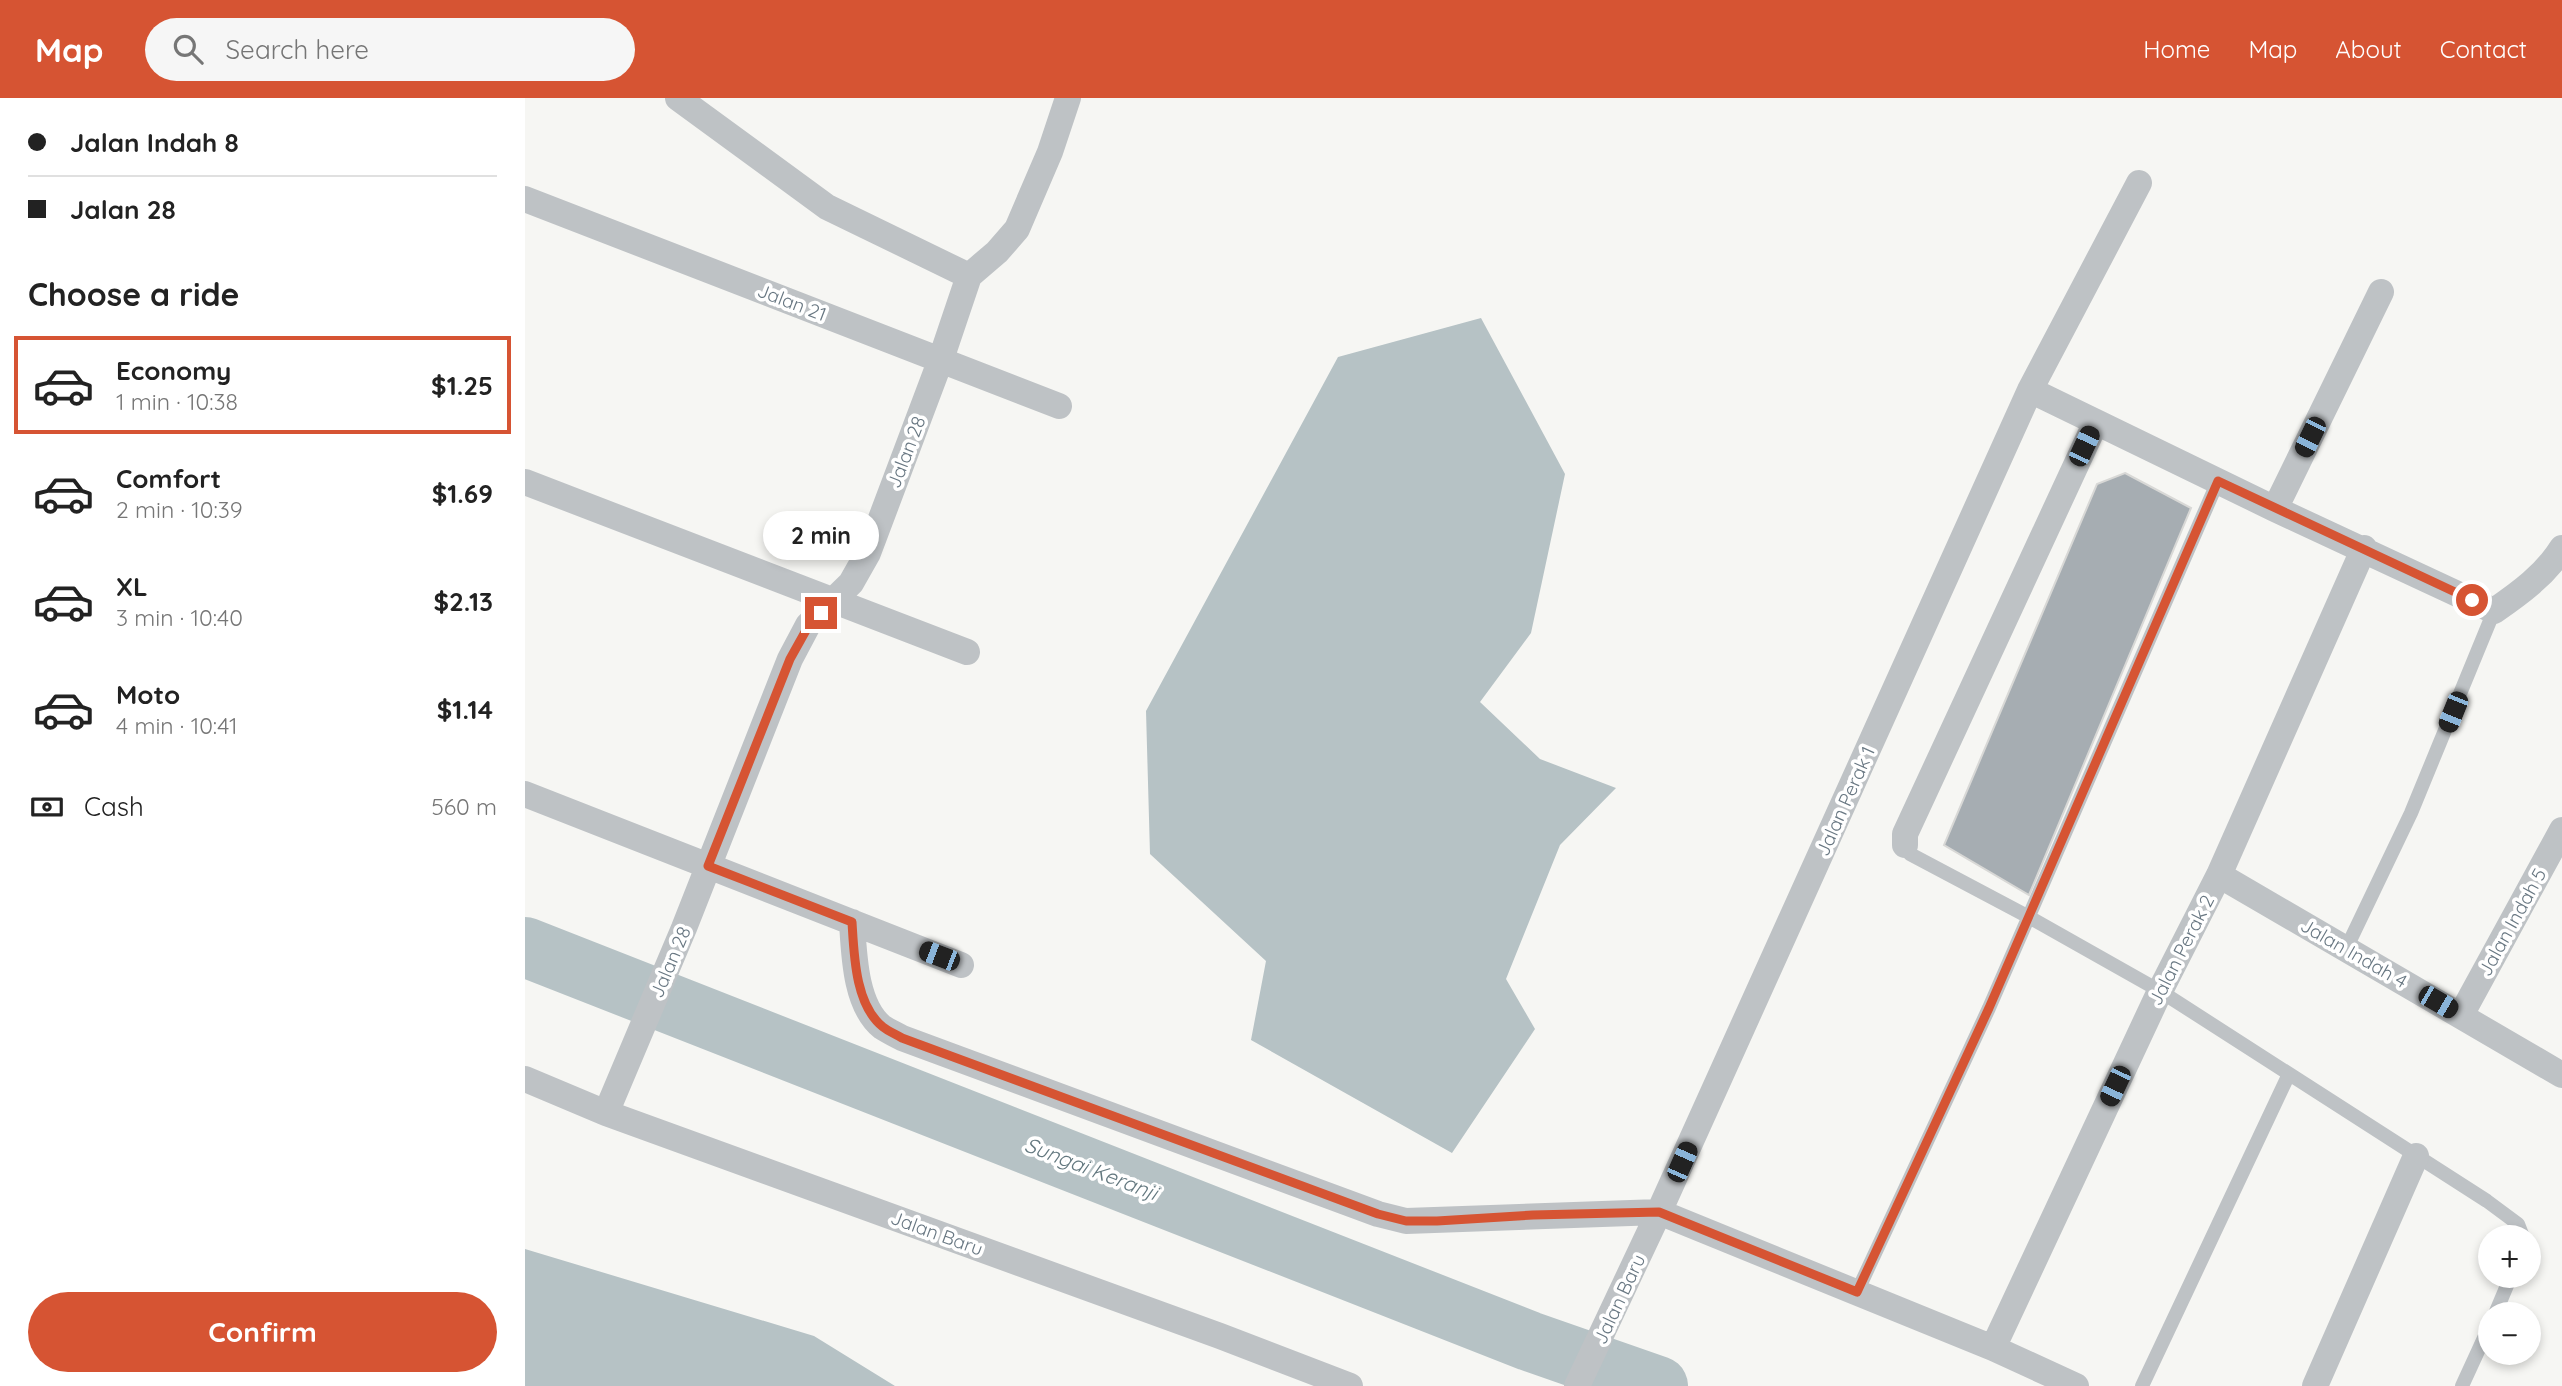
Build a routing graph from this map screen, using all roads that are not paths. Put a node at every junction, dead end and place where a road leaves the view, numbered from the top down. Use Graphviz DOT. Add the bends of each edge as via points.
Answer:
graph roads {
  1 [pos="678,98"];
  2 [pos="1068,98"];
  3 [pos="2139,183"];
  4 [pos="525,199"];
  5 [pos="969,276"];
  6 [pos="2381,292"];
  7 [pos="941,359"];
  8 [pos="2030,390"];
  9 [pos="1059,406"];
  10 [pos="2096,422"];
  11 [pos="2218,481"];
  12 [pos="525,482"];
  13 [pos="2275,509"];
  14 [pos="2364,548"];
  15 [pos="2562,548"];
  16 [pos="834,602"];
  17 [pos="2494,611"];
  18 [pos="967,652"];
  19 [pos="525,794"];
  20 [pos="2562,830"];
  21 [pos="1905,845"];
  22 [pos="708,866"];
  23 [pos="2219,875"];
  24 [pos="2027,916"];
  25 [pos="852,922"];
  26 [pos="2346,949"];
  27 [pos="961,965"];
  28 [pos="2160,991"];
  29 [pos="2461,1015"];
  30 [pos="2289,1074"];
  31 [pos="2562,1075"];
  32 [pos="525,1079"];
  33 [pos="606,1113"];
  34 [pos="2416,1156"];
  35 [pos="1659,1212"];
  36 [pos="2518,1225"];
  37 [pos="1857,1292"];
  38 [pos="1993,1348"];
  39 [pos="2478,1351"];
  40 [pos="1350,1386"];
  41 [pos="1577,1386"];
  42 [pos="2075,1386"];
  43 [pos="2142,1386"];
  44 [pos="2315,1386"];
  45 [pos="2462,1386"];
  1 -- 5 [label="street" via="827,206"];
  2 -- 5 [label="street" via="1017,229"];
  3 -- 8 [label="street, Jalan Perak 1"];
  4 -- 7 [label="street, Jalan 21"];
  5 -- 7 [label="street, Jalan 28"];
  6 -- 13 [label="street"];
  7 -- 9 [label="street, Jalan 21"];
  7 -- 16 [label="street, Jalan 28" via="868,553"];
  8 -- 10 [label="street"];
  8 -- 35 [label="street, Jalan Perak 1"];
  10 -- 11 [label="street"];
  10 -- 21 [label="street" via="1905,834"];
  11 -- 13 [label="street"];
  11 -- 24 [label="lane"];
  12 -- 16 [label="street"];
  13 -- 14 [label="street"];
  14 -- 17 [label="street"];
  14 -- 23 [label="street, Jalan Perak 2"];
  15 -- 17 [label="street" via="2552,564"];
  16 -- 18 [label="street"];
  16 -- 22 [label="street, Jalan 28" via="809,625 790,659"];
  17 -- 26 [label="lane" via="2411,813"];
  19 -- 22 [label="street"];
  20 -- 29 [label="street, Jalan Indah 5"];
  21 -- 24 [label="lane" via="1910,854"];
  22 -- 25 [label="street"];
  22 -- 33 [label="street, Jalan 28"];
  23 -- 26 [label="street, Jalan Indah 4"];
  23 -- 28 [label="street, Jalan Perak 2"];
  24 -- 28 [label="lane"];
  24 -- 37 [label="lane"];
  25 -- 27 [label="street"];
  25 -- 35 [label="street" via="856,972 870,1012 881,1026 902,1038 1378,1214 1406,1221 1437,1221"];
  26 -- 29 [label="street, Jalan Indah 4"];
  28 -- 30 [label="lane"];
  28 -- 38 [label="street, Jalan Perak 2"];
  29 -- 31 [label="street, Jalan Indah 4"];
  30 -- 34 [label="lane"];
  30 -- 43 [label="lane"];
  32 -- 33 [label="street, Jalan Baru"];
  33 -- 40 [label="street, Jalan Baru"];
  34 -- 36 [label="lane"];
  34 -- 44 [label="street"];
  35 -- 37 [label="street"];
  35 -- 41 [label="street, Jalan Baru"];
  37 -- 38 [label="street"];
  38 -- 42 [label="street"];
  39 -- 45 [label="lane"];
}
